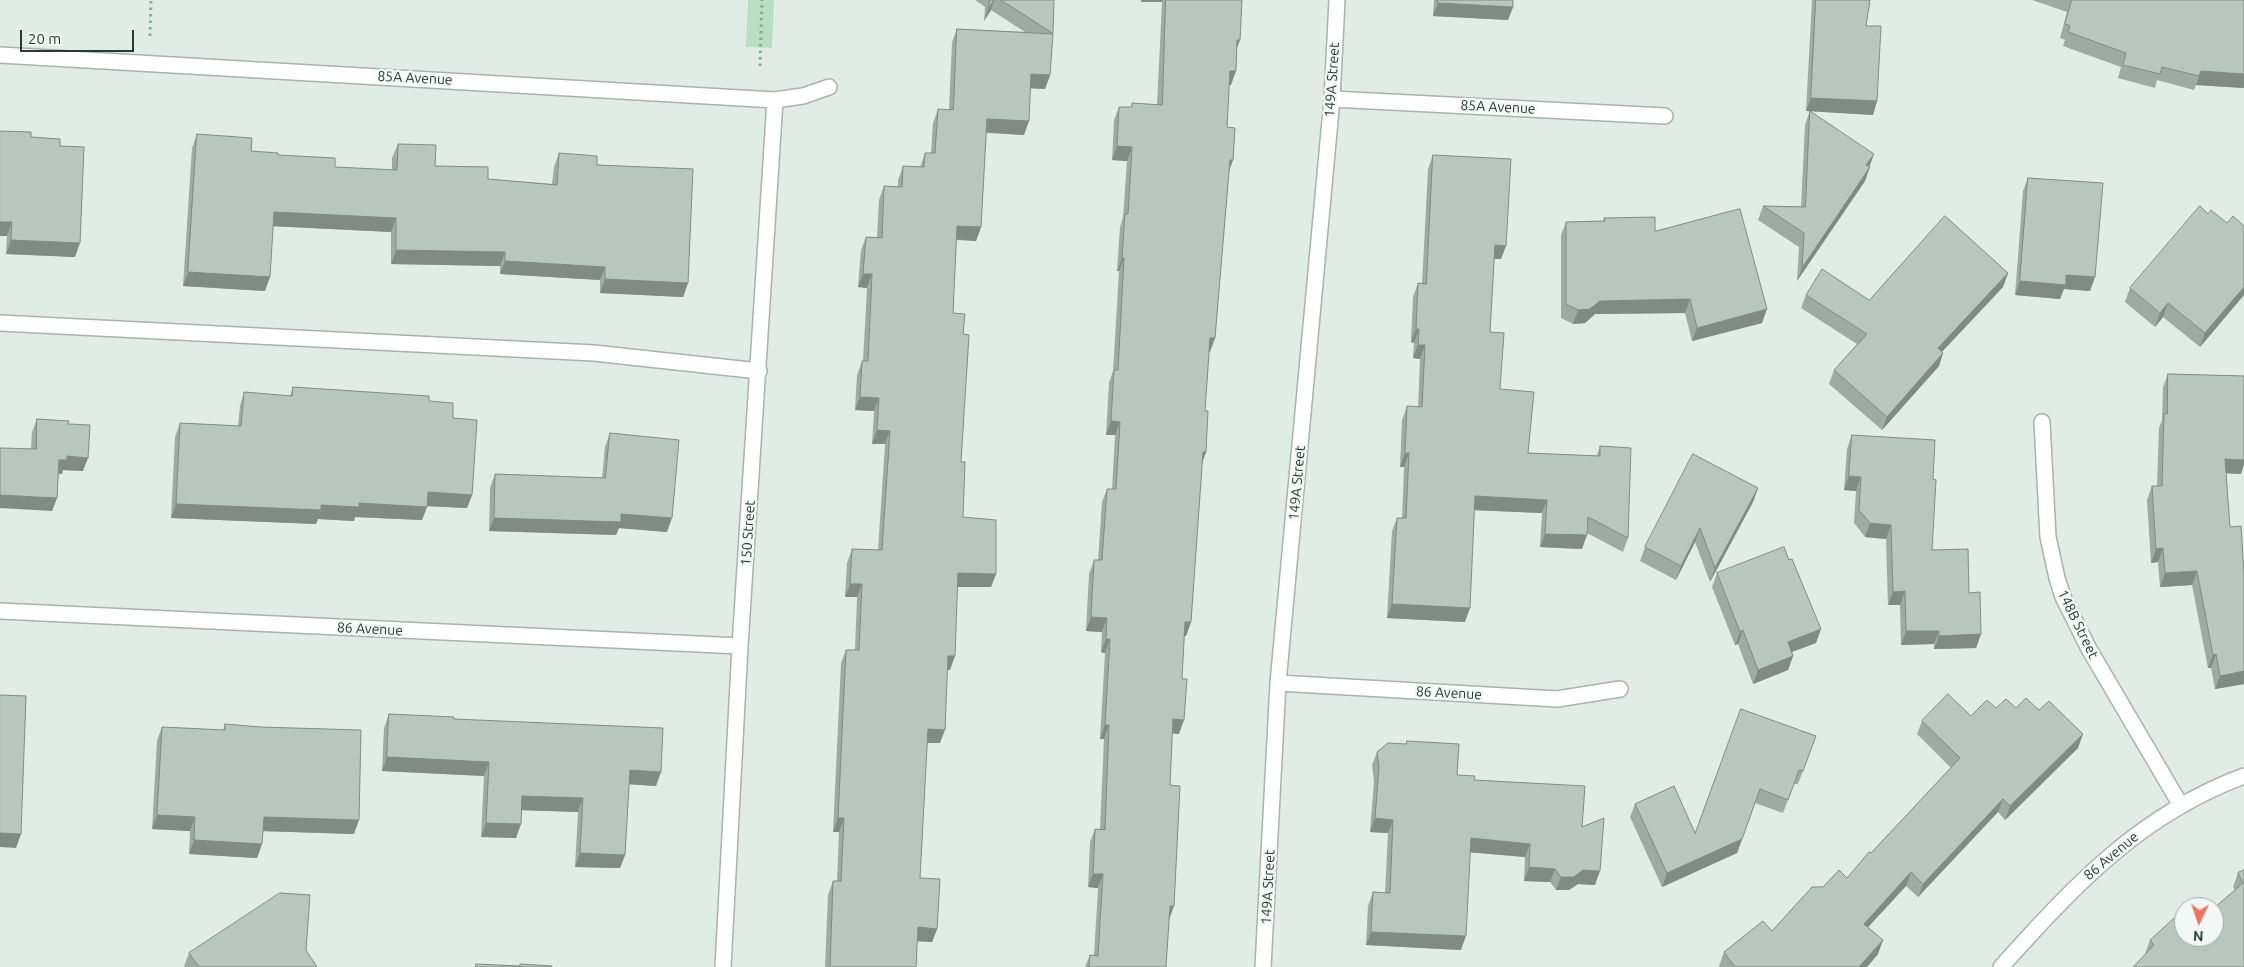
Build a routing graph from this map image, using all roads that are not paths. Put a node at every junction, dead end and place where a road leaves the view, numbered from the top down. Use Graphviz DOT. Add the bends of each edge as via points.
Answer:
graph roads {
  1 [pos="1337,0"];
  2 [pos="0,55"];
  3 [pos="829,87"];
  4 [pos="1332,99"];
  5 [pos="775,100"];
  6 [pos="1665,116"];
  7 [pos="0,322"];
  8 [pos="758,371"];
  9 [pos="2042,422"];
  10 [pos="0,611"];
  11 [pos="740,646"];
  12 [pos="1278,683"];
  13 [pos="1620,688"];
  14 [pos="2244,776"];
  15 [pos="2180,804"];
  16 [pos="723,967"];
  17 [pos="1263,967"];
  18 [pos="2001,967"];
  1 -- 4 [label="street, 149A Street"];
  2 -- 5 [label="street, 85A Avenue"];
  3 -- 5 [label="street, 85A Avenue" via="803,96"];
  4 -- 6 [label="street, 85A Avenue"];
  4 -- 12 [label="street, 149A Street"];
  5 -- 8 [label="street, 150 Street"];
  7 -- 8 [label="street" via="594,353"];
  8 -- 11 [label="street, 150 Street"];
  9 -- 15 [label="street, 148B Street" via="2048,537 2063,597 2088,649"];
  10 -- 11 [label="street, 86 Avenue"];
  11 -- 16 [label="street, 150 Street"];
  12 -- 13 [label="street, 86 Avenue" via="1557,698"];
  12 -- 17 [label="street, 149A Street"];
  14 -- 15 [label="street, 86 Avenue"];
  15 -- 18 [label="street, 86 Avenue" via="2087,876"];
}
